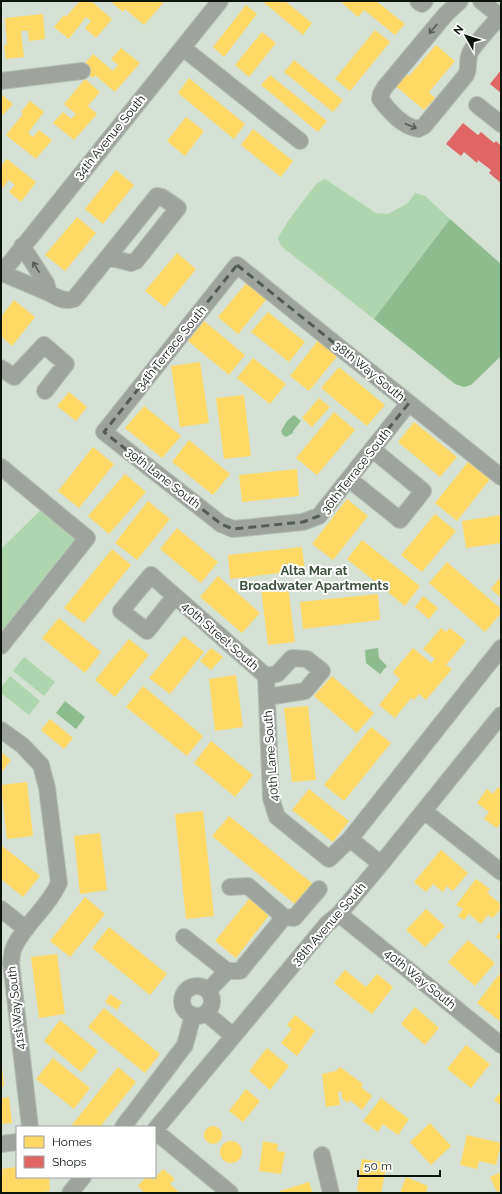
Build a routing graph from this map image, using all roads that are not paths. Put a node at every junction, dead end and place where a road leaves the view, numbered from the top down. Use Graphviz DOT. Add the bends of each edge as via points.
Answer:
graph roads {
  1 [pos="220,1"];
  2 [pos="418,1"];
  3 [pos="425,1"];
  4 [pos="460,1"];
  5 [pos="481,1"];
  6 [pos="501,17"];
  7 [pos="183,48"];
  8 [pos="82,71"];
  9 [pos="1,80"];
  10 [pos="477,105"];
  11 [pos="501,124"];
  12 [pos="300,141"];
  13 [pos="22,246"];
  14 [pos="108,257"];
  15 [pos="237,265"];
  16 [pos="1,274"];
  17 [pos="50,293"];
  18 [pos="1,368"];
  19 [pos="45,391"];
  20 [pos="410,403"];
  21 [pos="104,432"];
  22 [pos="372,449"];
  23 [pos="1,467"];
  24 [pos="501,477"];
  25 [pos="349,479"];
  26 [pos="221,524"];
  27 [pos="175,596"];
  28 [pos="1,646"];
  29 [pos="501,648"];
  30 [pos="496,664"];
  31 [pos="266,676"];
  32 [pos="267,697"];
  33 [pos="501,715"];
  34 [pos="1,730"];
  35 [pos="424,811"];
  36 [pos="350,839"];
  37 [pos="382,864"];
  38 [pos="501,872"];
  39 [pos="230,887"];
  40 [pos="319,889"];
  41 [pos="1,909"];
  42 [pos="339,914"];
  43 [pos="284,916"];
  44 [pos="26,929"];
  45 [pos="184,937"];
  46 [pos="227,971"];
  47 [pos="208,992"];
  48 [pos="199,1014"];
  49 [pos="233,1036"];
  50 [pos="501,1045"];
  51 [pos="135,1113"];
  52 [pos="30,1126"];
  53 [pos="125,1126"];
  54 [pos="149,1126"];
  55 [pos="156,1129"];
  56 [pos="156,1131"];
  57 [pos="16,1142"];
  58 [pos="1,1144"];
  59 [pos="322,1155"];
  60 [pos="82,1178"];
  61 [pos="221,1190"];
  62 [pos="70,1193"];
  63 [pos="331,1193"];
  1 -- 7 [label="street, 34th Avenue South"];
  2 -- 3 [label="street" via="422,4"];
  4 -- 6 [label="street, one-way" via="446,14 381,94 380,99 410,128 418,129 424,126 466,75 470,51"];
  5 -- 6 [label="street"];
  7 -- 12 [label="street"];
  7 -- 13 [label="street, 34th Avenue South"];
  8 -- 9 [label="street"];
  10 -- 11 [label="street"];
  13 -- 16 [label="street, 34th Avenue South"];
  17 -- 13 [label="street, one-way"];
  14 -- 17 [label="street" via="74,299 61,300"];
  15 -- 20 [label="street, 38th Way South"];
  15 -- 21 [label="street, 34th Terrace South"];
  16 -- 17 [label="street"];
  18 -- 19 [label="street" via="14,377 44,345 66,364"];
  20 -- 22 [label="street, 36th Terrace South"];
  20 -- 24 [label="street, 38th Way South"];
  21 -- 26 [label="street, 39th Lane South"];
  22 -- 25 [label="street, 36th Terrace South"];
  22 -- 25 [label="street" via="423,491 400,520"];
  23 -- 28 [label="street" via="87,538"];
  25 -- 26 [label="street, 36th Terrace South" via="320,516 303,522 233,529"];
  27 -- 31 [label="street, 40th Street South"];
  29 -- 30 [label="street"];
  30 -- 36 [label="street"];
  31 -- 32 [label="street, 40th Lane South"];
  31 -- 32 [label="street" via="277,674 292,658 307,659 322,670 305,691"];
  32 -- 36 [label="street, 40th Lane South" via="271,798 277,817 329,859"];
  33 -- 35 [label="street, 38th Avenue South"];
  34 -- 44 [label="street, 41st Way South" via="22,745 41,765 47,788 58,883 54,893"];
  35 -- 37 [label="street, 38th Avenue South"];
  35 -- 38 [label="street"];
  36 -- 37 [label="street"];
  37 -- 42 [label="street, 38th Avenue South"];
  39 -- 43 [label="street" via="248,886"];
  40 -- 43 [label="street" via="294,918"];
  41 -- 44 [label="street"];
  42 -- 49 [label="street, 38th Avenue South" via="327,924"];
  42 -- 50 [label="street, 40th Way South"];
  43 -- 46 [label="street" via="240,971"];
  44 -- 52 [label="street, 41st Way South" via="14,946 11,963"];
  45 -- 46 [label="street"];
  46 -- 47 [label="street"];
  47 -- 48 [label="street" via="211,996 211,1005"];
  47 -- 48 [label="street" via="195,986 184,995 185,1009"];
  48 -- 49 [label="street"];
  48 -- 51 [label="street" via="185,1045"];
  49 -- 55 [label="street, 38th Avenue South"];
  51 -- 53 [label="street"];
  51 -- 54 [label="street"];
  56 -- 61 [label="street"];
  57 -- 58 [label="street"];
  59 -- 63 [label="street"];
  60 -- 62 [label="street"];
}
